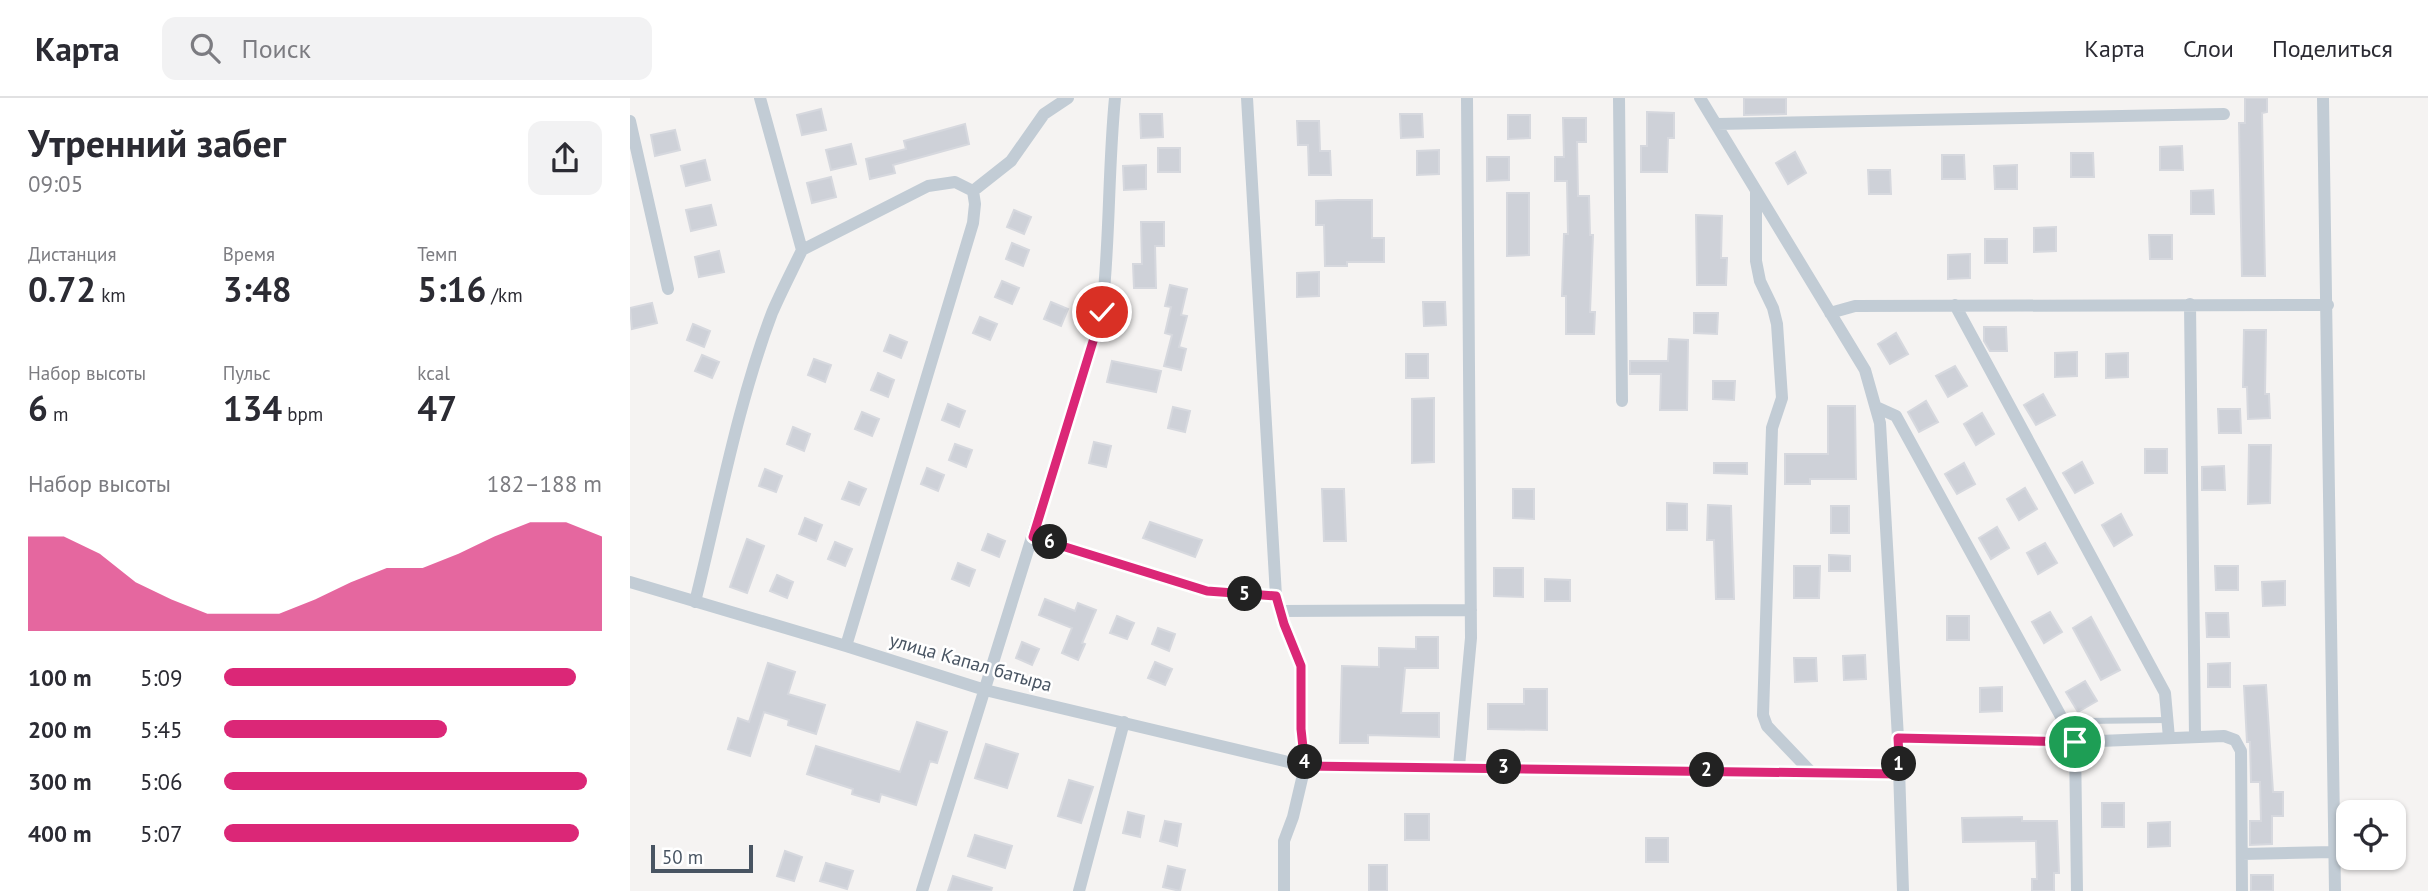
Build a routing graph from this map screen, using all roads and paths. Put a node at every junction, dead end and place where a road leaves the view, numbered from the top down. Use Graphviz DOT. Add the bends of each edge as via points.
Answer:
graph roads {
  1 [pos="760,98"];
  2 [pos="1068,98"];
  3 [pos="1115,98"];
  4 [pos="1247,98"];
  5 [pos="1467,98"];
  6 [pos="1619,98"];
  7 [pos="1700,98"];
  8 [pos="2323,98"];
  9 [pos="2224,114"];
  10 [pos="630,121"];
  11 [pos="1717,124"];
  12 [pos="1756,189"];
  13 [pos="973,191"];
  14 [pos="802,250"];
  15 [pos="668,289"];
  16 [pos="2190,304"];
  17 [pos="1955,305"];
  18 [pos="2328,305"];
  19 [pos="1830,313"];
  20 [pos="1622,401"];
  21 [pos="1876,407"];
  22 [pos="1033,537"];
  23 [pos="630,582"];
  24 [pos="1276,596"];
  25 [pos="695,602"];
  26 [pos="1471,610"];
  27 [pos="1282,611"];
  28 [pos="846,646"];
  29 [pos="985,690"];
  30 [pos="2169,720"];
  31 [pos="1124,722"];
  32 [pos="2195,737"];
  33 [pos="1898,738"];
  34 [pos="2169,738"];
  35 [pos="2075,742"];
  36 [pos="1305,766"];
  37 [pos="1459,766"];
  38 [pos="1810,771"];
  39 [pos="1900,774"];
  40 [pos="2333,852"];
  41 [pos="2242,854"];
  42 [pos="922,891"];
  43 [pos="1079,891"];
  44 [pos="1284,891"];
  45 [pos="1903,891"];
  46 [pos="2077,891"];
  47 [pos="2242,891"];
  48 [pos="2335,891"];
  1 -- 14 [label="street"];
  2 -- 13 [label="street" via="1044,114 1011,161"];
  3 -- 22 [label="street" via="1102,312"];
  4 -- 24 [label="street"];
  5 -- 26 [label="street"];
  6 -- 20 [label="street"];
  7 -- 11 [label="street"];
  8 -- 18 [label="street"];
  9 -- 11 [label="street"];
  10 -- 15 [label="street"];
  11 -- 12 [label="street"];
  12 -- 19 [label="street"];
  12 -- 38 [label="street" via="1756,261 1777,324 1782,398 1772,428 1763,715 1767,726"];
  13 -- 14 [label="street" via="955,182 938,183"];
  13 -- 28 [label="street" via="973,223"];
  14 -- 25 [label="street" via="765,334"];
  16 -- 17 [label="street"];
  16 -- 18 [label="street"];
  16 -- 32 [label="street"];
  17 -- 19 [label="street" via="1855,306"];
  17 -- 30 [label="street" via="2165,693"];
  18 -- 40 [label="street"];
  19 -- 21 [label="street" via="1865,370"];
  21 -- 33 [label="street"];
  21 -- 35 [label="street" via="1896,416"];
  22 -- 24 [label="street" via="1207,591"];
  22 -- 29 [label="street"];
  23 -- 25 [label="street, улица Капал батыра"];
  24 -- 27 [label="street"];
  25 -- 28 [label="street, улица Капал батыра"];
  26 -- 27 [label="street"];
  26 -- 37 [label="street"];
  27 -- 36 [label="street" via="1301,666"];
  28 -- 29 [label="street, улица Капал батыра"];
  29 -- 31 [label="street, улица Капал батыра"];
  29 -- 42 [label="street"];
  30 -- 34 [label="street"];
  30 -- 35 [label="lane" via="2084,721"];
  31 -- 36 [label="street, улица Капал батыра"];
  31 -- 43 [label="street"];
  32 -- 34 [label="street"];
  32 -- 41 [label="street" via="2224,736 2235,740 2241,751"];
  33 -- 35 [label="street"];
  33 -- 39 [label="street"];
  34 -- 35 [label="street"];
  35 -- 46 [label="street"];
  36 -- 37 [label="street, улица Капал батыра"];
  36 -- 44 [label="street" via="1284,841"];
  37 -- 38 [label="street, улица Капал батыра"];
  38 -- 39 [label="street, улица Капал батыра"];
  39 -- 45 [label="street"];
  40 -- 41 [label="street"];
  40 -- 48 [label="street"];
  41 -- 47 [label="street"];
}
